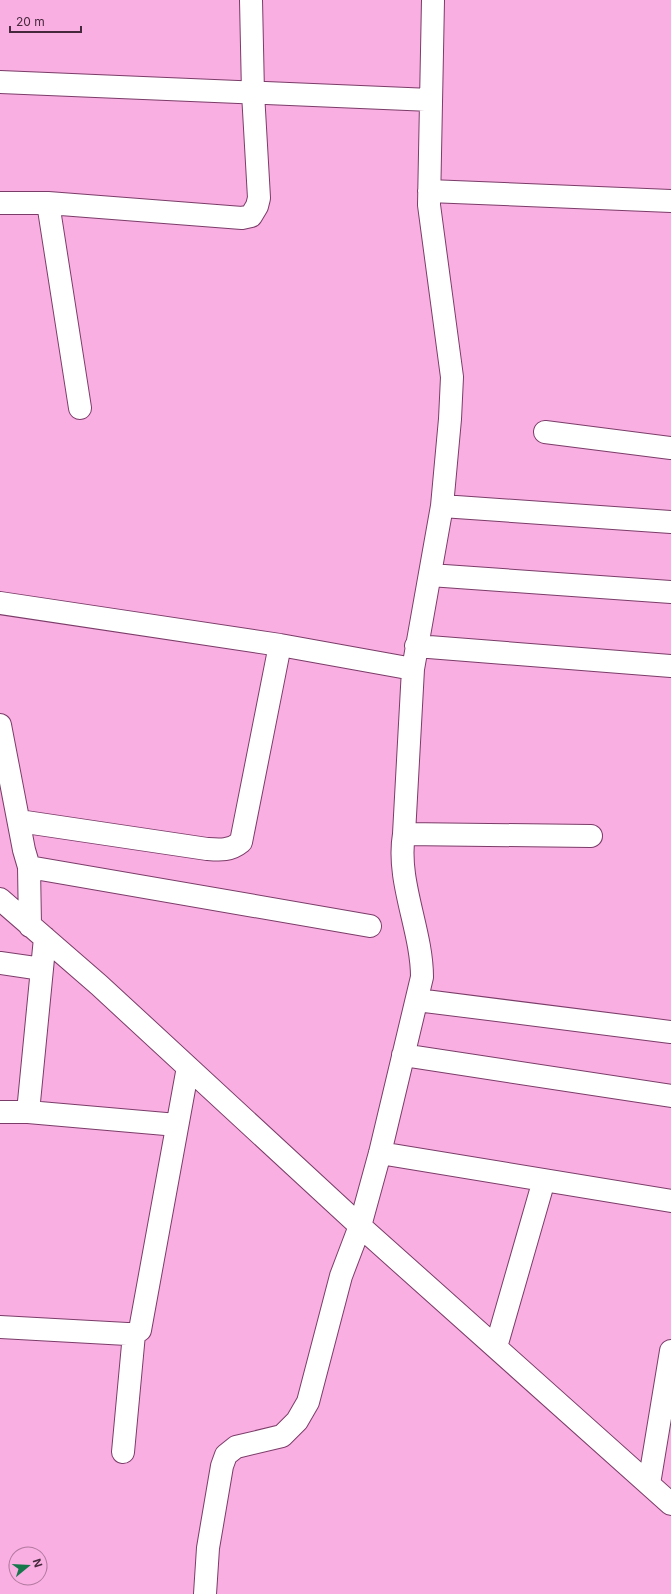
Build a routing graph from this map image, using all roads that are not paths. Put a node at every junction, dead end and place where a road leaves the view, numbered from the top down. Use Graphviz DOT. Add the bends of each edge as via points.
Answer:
graph roads {
  1 [pos="251,0"];
  2 [pos="432,0"];
  3 [pos="0,82"];
  4 [pos="253,93"];
  5 [pos="431,100"];
  6 [pos="429,191"];
  7 [pos="671,201"];
  8 [pos="0,202"];
  9 [pos="48,203"];
  10 [pos="80,408"];
  11 [pos="545,432"];
  12 [pos="671,448"];
  13 [pos="442,506"];
  14 [pos="671,522"];
  15 [pos="430,575"];
  16 [pos="671,592"];
  17 [pos="0,603"];
  18 [pos="280,645"];
  19 [pos="416,646"];
  20 [pos="671,666"];
  21 [pos="413,670"];
  22 [pos="0,724"];
  23 [pos="19,821"];
  24 [pos="404,834"];
  25 [pos="591,836"];
  26 [pos="29,867"];
  27 [pos="0,899"];
  28 [pos="370,926"];
  29 [pos="37,932"];
  30 [pos="0,963"];
  31 [pos="42,969"];
  32 [pos="417,1000"];
  33 [pos="671,1032"];
  34 [pos="403,1055"];
  35 [pos="188,1067"];
  36 [pos="671,1096"];
  37 [pos="0,1112"];
  38 [pos="28,1112"];
  39 [pos="177,1126"];
  40 [pos="380,1153"];
  41 [pos="544,1180"];
  42 [pos="671,1201"];
  43 [pos="360,1226"];
  44 [pos="0,1327"];
  45 [pos="134,1334"];
  46 [pos="496,1347"];
  47 [pos="671,1351"];
  48 [pos="664,1440"];
  49 [pos="123,1452"];
  50 [pos="649,1484"];
  51 [pos="671,1504"];
  52 [pos="205,1594"];
  1 -- 4 [label="street"];
  2 -- 5 [label="street"];
  3 -- 4 [label="street"];
  4 -- 5 [label="street"];
  4 -- 9 [label="street" via="259,198 251,216 242,218"];
  5 -- 6 [label="street"];
  6 -- 7 [label="street"];
  6 -- 13 [label="street" via="452,377"];
  8 -- 9 [label="street"];
  9 -- 10 [label="street"];
  11 -- 12 [label="street"];
  13 -- 14 [label="street"];
  13 -- 15 [label="street"];
  15 -- 16 [label="street"];
  15 -- 19 [label="street"];
  17 -- 18 [label="street"];
  18 -- 21 [label="street"];
  18 -- 23 [label="street" via="240,842 234,848 207,849"];
  19 -- 20 [label="street"];
  19 -- 21 [label="street"];
  21 -- 24 [label="street"];
  22 -- 23 [label="street"];
  23 -- 26 [label="street"];
  24 -- 25 [label="street"];
  24 -- 32 [label="street" via="404,870 422,960 422,977"];
  26 -- 28 [label="street"];
  26 -- 29 [label="street"];
  27 -- 29 [label="street"];
  29 -- 31 [label="street"];
  29 -- 35 [label="street"];
  30 -- 31 [label="street"];
  31 -- 38 [label="street"];
  32 -- 33 [label="street"];
  32 -- 34 [label="street"];
  34 -- 36 [label="street"];
  34 -- 40 [label="street"];
  35 -- 39 [label="street"];
  35 -- 43 [label="street"];
  37 -- 38 [label="street"];
  38 -- 39 [label="street"];
  39 -- 45 [label="street" via="140,1330"];
  40 -- 41 [label="street"];
  40 -- 43 [label="street"];
  41 -- 42 [label="street"];
  41 -- 46 [label="street"];
  43 -- 46 [label="street"];
  43 -- 52 [label="street" via="341,1276 308,1402 297,1420 282,1436 236,1447 226,1455 208,1548"];
  44 -- 45 [label="street"];
  45 -- 49 [label="street"];
  46 -- 50 [label="street"];
  47 -- 48 [label="street"];
  48 -- 50 [label="street"];
  50 -- 51 [label="street"];
}
